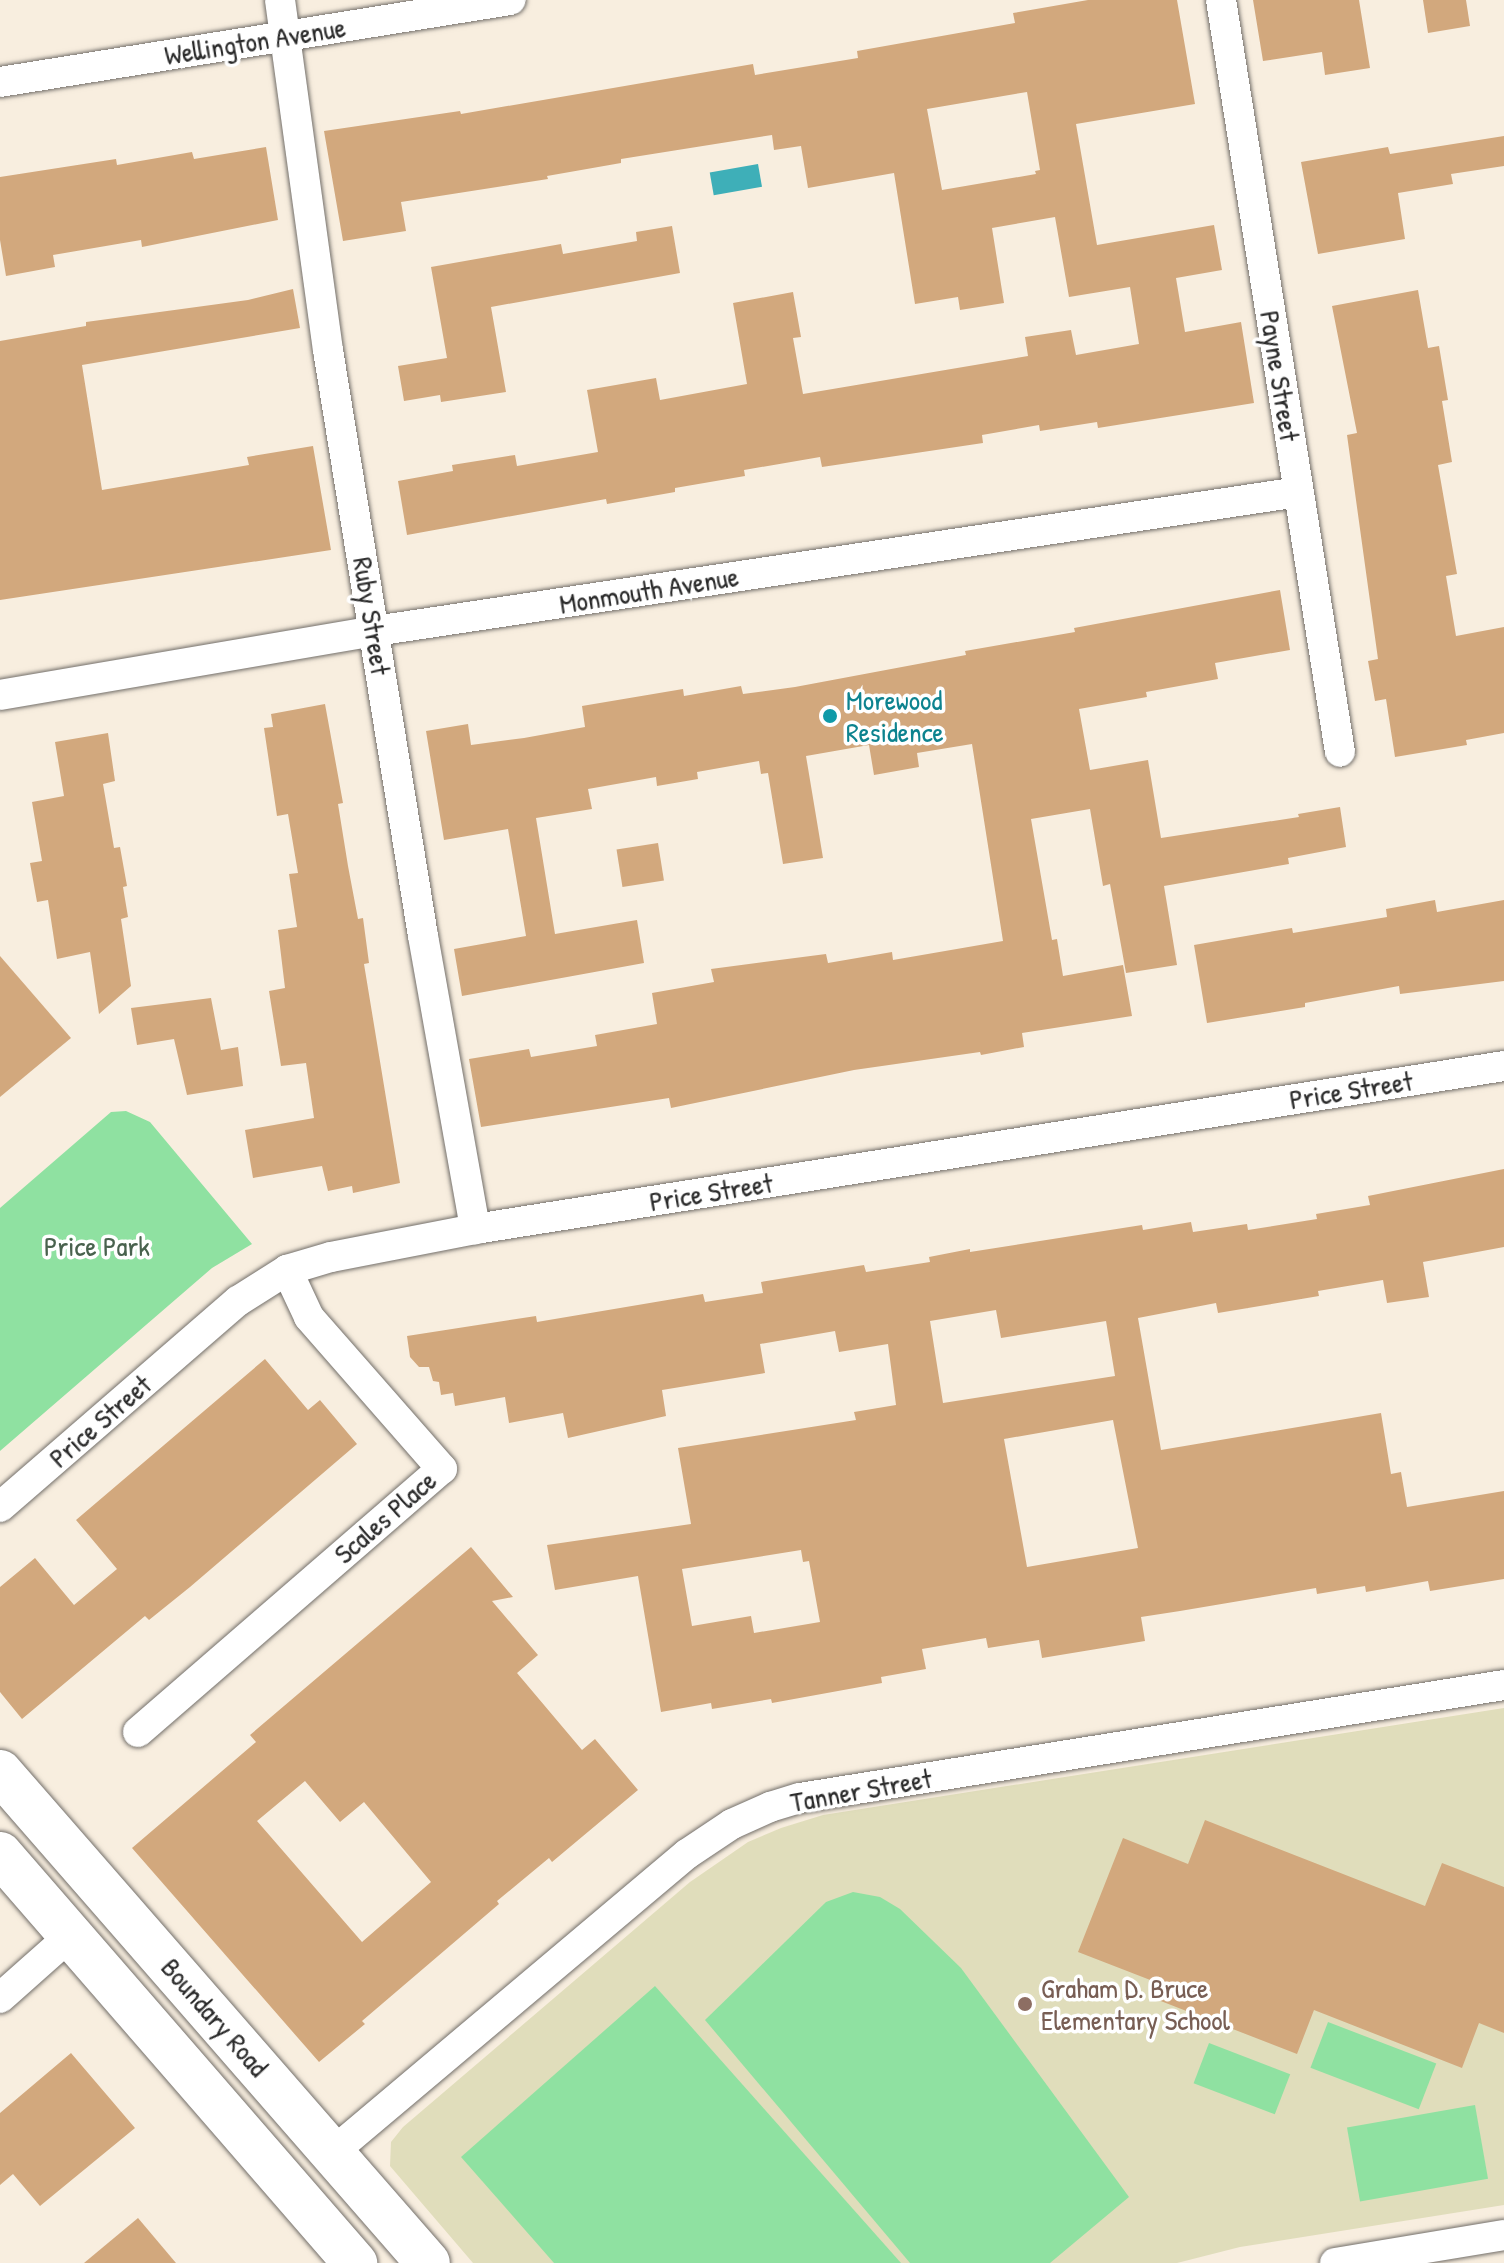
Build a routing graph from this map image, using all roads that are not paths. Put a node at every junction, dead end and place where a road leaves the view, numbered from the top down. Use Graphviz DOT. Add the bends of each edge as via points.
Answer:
graph roads {
  1 [pos="280,0"];
  2 [pos="510,0"];
  3 [pos="1221,0"];
  4 [pos="286,37"];
  5 [pos="0,82"];
  6 [pos="1299,492"];
  7 [pos="375,631"];
  8 [pos="0,695"];
  9 [pos="1340,752"];
  10 [pos="1504,1066"];
  11 [pos="475,1229"];
  12 [pos="287,1270"];
  13 [pos="0,1507"];
  14 [pos="1504,1685"];
  15 [pos="138,1732"];
  16 [pos="0,1772"];
  17 [pos="0,1854"];
  18 [pos="71,1935"];
  19 [pos="0,1998"];
  20 [pos="333,2152"];
  21 [pos="1504,2235"];
  22 [pos="355,2263"];
  23 [pos="428,2263"];
  24 [pos="1335,2263"];
  1 -- 4 [label="street, Ruby Street"];
  2 -- 4 [label="street, Wellington Avenue"];
  3 -- 6 [label="street, Payne Street"];
  4 -- 5 [label="street, Wellington Avenue"];
  4 -- 7 [label="street, Ruby Street" via="328,350"];
  6 -- 7 [label="street, Monmouth Avenue"];
  6 -- 9 [label="street, Payne Street"];
  7 -- 8 [label="street, Monmouth Avenue"];
  7 -- 11 [label="street, Ruby Street"];
  10 -- 11 [label="street, Price Street"];
  11 -- 12 [label="street, Price Street"];
  12 -- 13 [label="street, Price Street" via="238,1301"];
  12 -- 15 [label="street, Scales Place" via="309,1317 442,1469"];
  14 -- 20 [label="street, Tanner Street" via="770,1807 687,1854"];
  16 -- 20 [label="main road, Boundary Road"];
  17 -- 18 [label="main road, Boundary Road"];
  18 -- 19 [label="street"];
  18 -- 22 [label="main road, Boundary Road"];
  20 -- 23 [label="main road, Boundary Road"];
  21 -- 24 [label="street"];
}
